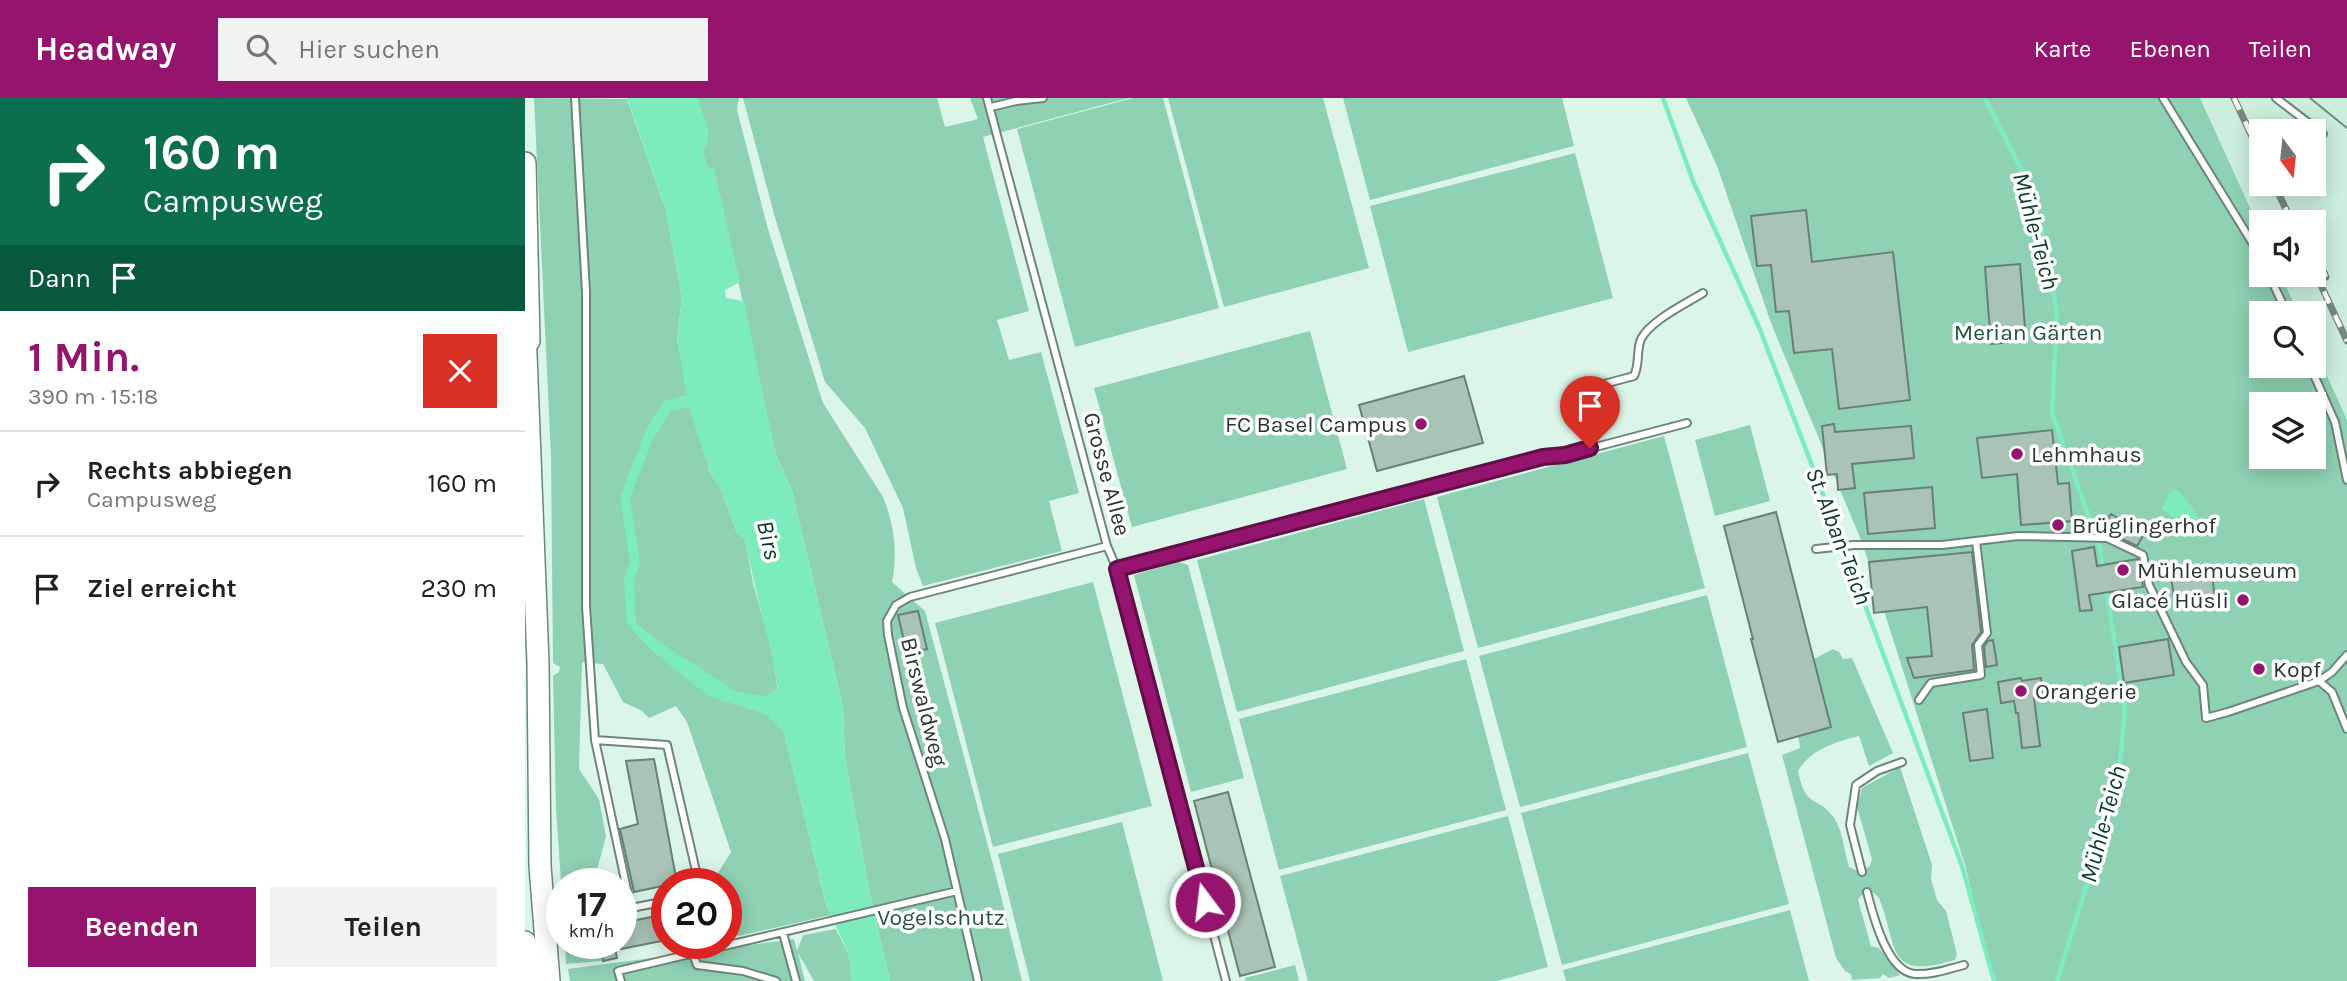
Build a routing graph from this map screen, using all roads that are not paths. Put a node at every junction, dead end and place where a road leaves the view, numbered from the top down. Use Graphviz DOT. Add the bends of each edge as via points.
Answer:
graph roads {
  1 [pos="575,98"];
  2 [pos="987,98"];
  3 [pos="1043,98"];
  4 [pos="2163,98"];
  5 [pos="2276,98"];
  6 [pos="991,107"];
  7 [pos="2302,119"];
  8 [pos="525,163"];
  9 [pos="2249,238"];
  10 [pos="1703,293"];
  11 [pos="525,329"];
  12 [pos="2315,378"];
  13 [pos="1604,384"];
  14 [pos="1687,423"];
  15 [pos="530,441"];
  16 [pos="2347,480"];
  17 [pos="1976,541"];
  18 [pos="1107,546"];
  19 [pos="1816,549"];
  20 [pos="1117,569"];
  21 [pos="2347,655"];
  22 [pos="2319,681"];
  23 [pos="1919,700"];
  24 [pos="2347,729"];
  25 [pos="595,740"];
  26 [pos="1902,762"];
  27 [pos="540,866"];
  28 [pos="695,868"];
  29 [pos="1862,872"];
  30 [pos="957,891"];
  31 [pos="1867,892"];
  32 [pos="651,904"];
  33 [pos="783,933"];
  34 [pos="742,941"];
  35 [pos="525,942"];
  36 [pos="671,959"];
  37 [pos="695,959"];
  38 [pos="1964,965"];
  39 [pos="528,981"];
  40 [pos="549,981"];
  41 [pos="559,981"];
  42 [pos="621,981"];
  43 [pos="776,981"];
  44 [pos="796,981"];
  45 [pos="978,981"];
  46 [pos="1226,981"];
  1 -- 25 [label="lane" via="586,292 586,606"];
  2 -- 6 [label="lane, Grosse Allee"];
  3 -- 6 [label="lane"];
  4 -- 9 [label="lane"];
  5 -- 7 [label="lane"];
  6 -- 18 [label="lane, Grosse Allee"];
  8 -- 15 [label="highway"];
  10 -- 13 [label="lane" via="1647,329 1633,376"];
  11 -- 15 [label="highway"];
  12 -- 16 [label="lane" via="2335,422"];
  14 -- 20 [label="lane"];
  15 -- 27 [label="highway"];
  17 -- 19 [label="lane"];
  17 -- 22 [label="lane" via="2018,536 2107,538 2143,555 2149,584 2186,662 2203,685 2206,718"];
  17 -- 23 [label="lane" via="1987,633 1978,645 1981,675 1931,683"];
  18 -- 20 [label="lane, Grosse Allee"];
  18 -- 30 [label="lane, Birswaldweg" via="910,597 896,605 887,621 903,708"];
  20 -- 46 [label="lane, Grosse Allee"];
  21 -- 22 [label="lane"];
  22 -- 24 [label="lane" via="2332,692"];
  25 -- 28 [label="lane" via="667,745"];
  25 -- 32 [label="lane" via="631,908"];
  26 -- 29 [label="lane" via="1856,785 1850,825"];
  27 -- 40 [label="highway"];
  27 -- 41 [label="highway" via="552,911"];
  30 -- 33 [label="lane"];
  30 -- 45 [label="lane, Birswaldweg"];
  31 -- 38 [label="lane" via="1885,946 1900,968 1913,974"];
  33 -- 34 [label="lane"];
  33 -- 44 [label="lane"];
  35 -- 39 [label="highway"];
  36 -- 42 [label="lane" via="618,971"];
  37 -- 43 [label="lane" via="697,965"];
}
